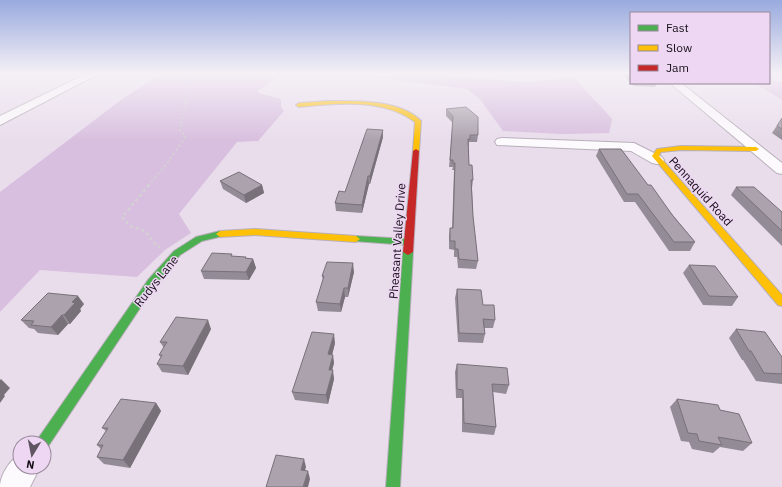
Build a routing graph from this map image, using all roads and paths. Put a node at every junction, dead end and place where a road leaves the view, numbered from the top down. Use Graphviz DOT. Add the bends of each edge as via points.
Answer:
graph roads {
  1 [pos="49,96"];
  2 [pos="187,96"];
  3 [pos="691,96"];
  4 [pos="299,105"];
  5 [pos="6,107"];
  6 [pos="26,107"];
  7 [pos="0,121"];
  8 [pos="502,142"];
  9 [pos="756,149"];
  10 [pos="657,160"];
  11 [pos="782,170"];
  12 [pos="408,242"];
  13 [pos="177,253"];
  14 [pos="782,302"];
  15 [pos="47,435"];
  16 [pos="20,475"];
  17 [pos="12,487"];
  18 [pos="393,487"];
  1 -- 6 [label="street"];
  2 -- 13 [label="path" via="180,130 186,136 122,217 130,226 145,231 157,246"];
  3 -- 9 [label="street"];
  4 -- 12 [label="street, Pheasant Valley Drive" via="323,102 392,107 416,117 418,121"];
  5 -- 6 [label="street"];
  6 -- 7 [label="street"];
  8 -- 10 [label="street" via="634,147"];
  9 -- 10 [label="street, Pennaquid Road" via="668,149 659,150"];
  9 -- 11 [label="street"];
  10 -- 14 [label="street, Pennaquid Road"];
  12 -- 13 [label="street, Rudys Lane" via="255,232 226,233 199,239"];
  12 -- 18 [label="street, Pheasant Valley Drive"];
  13 -- 15 [label="street, Rudys Lane" via="152,282"];
  16 -- 17 [label="street"];
}
